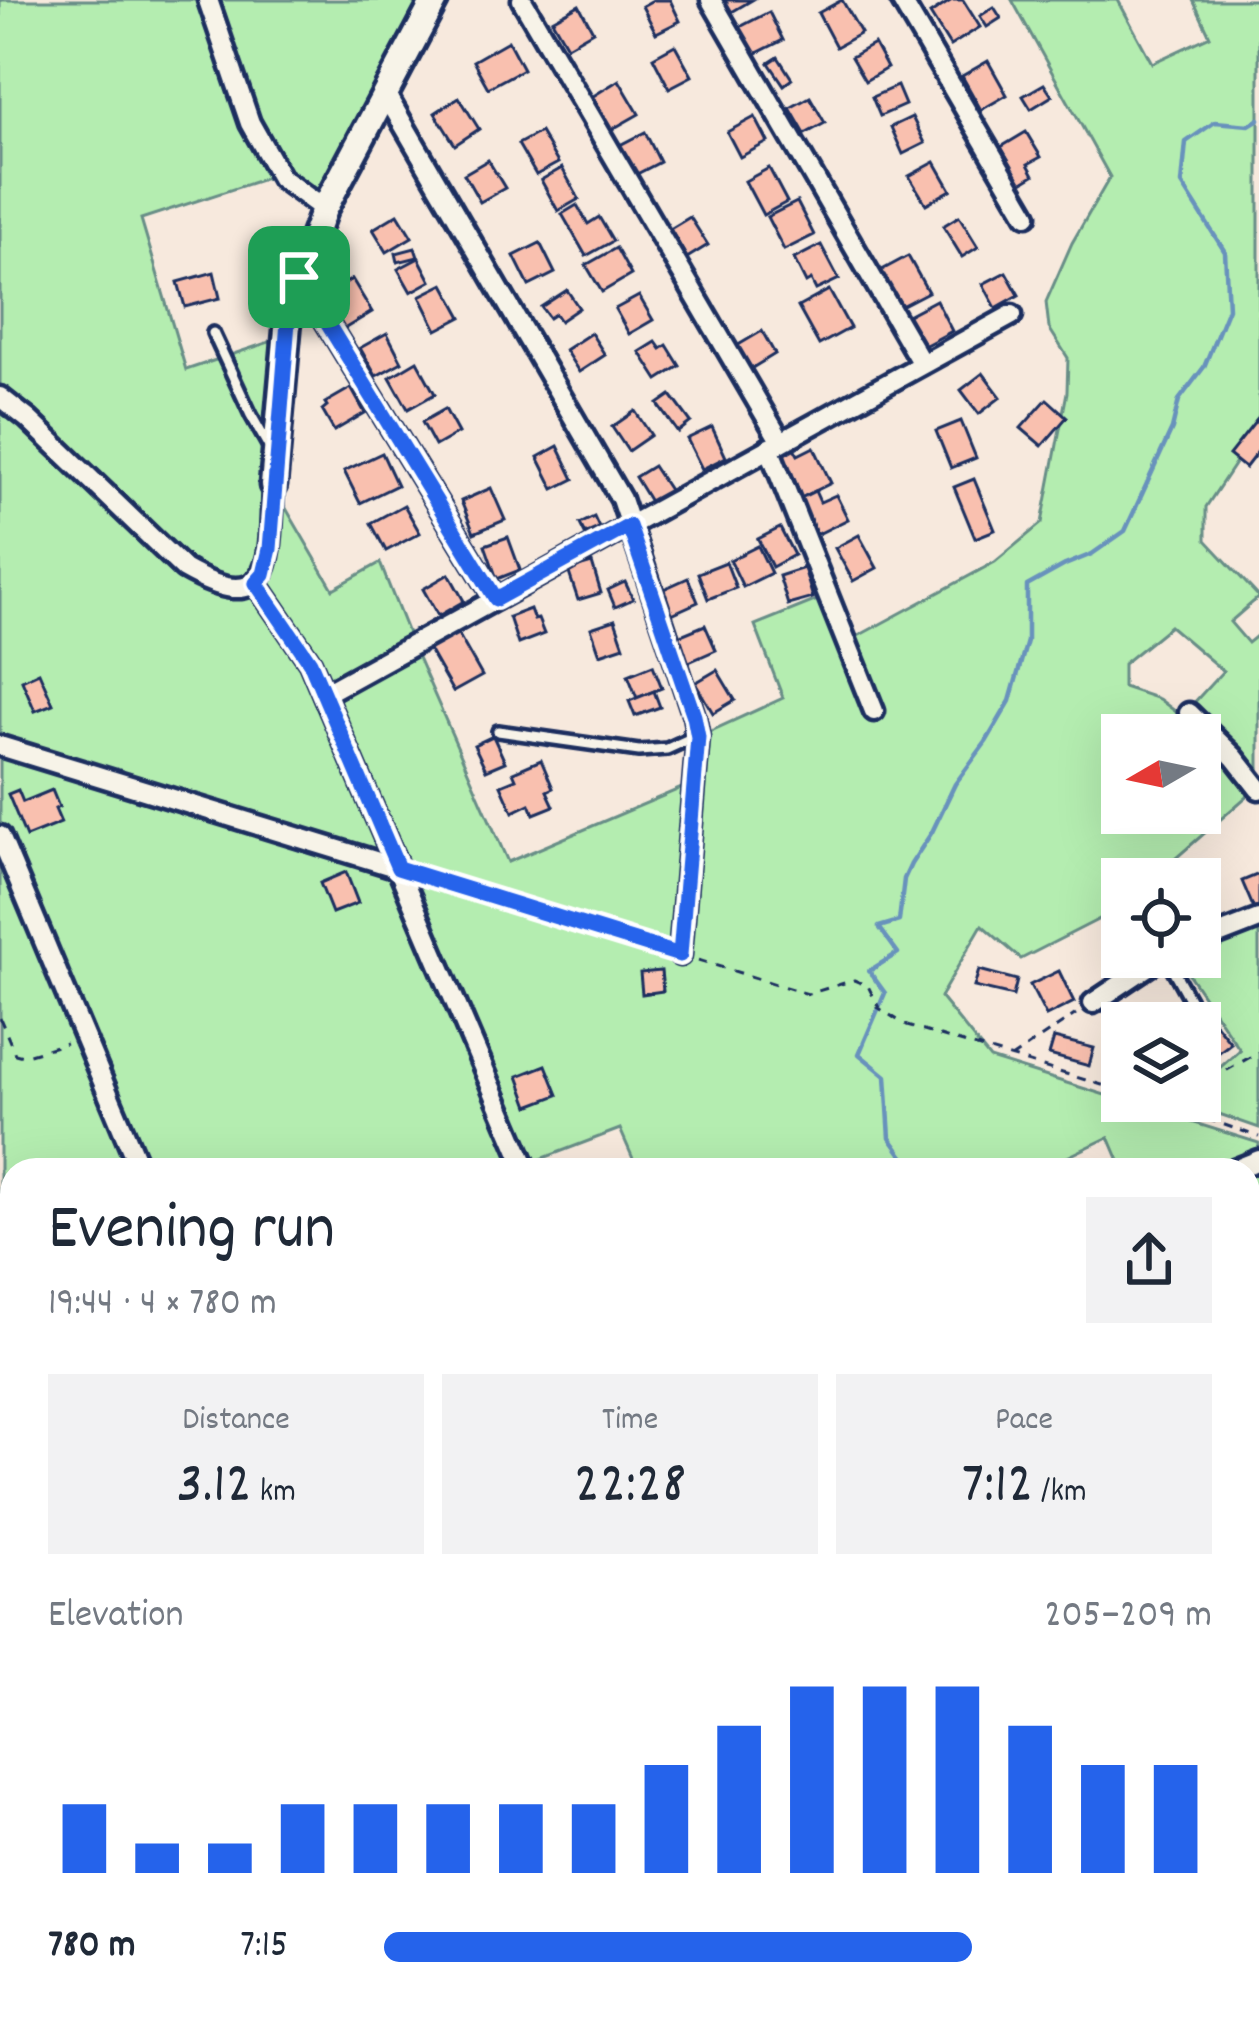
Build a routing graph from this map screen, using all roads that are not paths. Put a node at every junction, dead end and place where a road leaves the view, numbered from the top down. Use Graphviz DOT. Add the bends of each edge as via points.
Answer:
graph roads {
  1 [pos="208,0"];
  2 [pos="435,0"];
  3 [pos="522,0"];
  4 [pos="711,0"];
  5 [pos="901,0"];
  6 [pos="386,93"];
  7 [pos="324,209"];
  8 [pos="1027,215"];
  9 [pos="299,277"];
  10 [pos="1012,315"];
  11 [pos="213,333"];
  12 [pos="922,364"];
  13 [pos="0,397"];
  14 [pos="775,445"];
  15 [pos="276,456"];
  16 [pos="273,485"];
  17 [pos="629,526"];
  18 [pos="256,583"];
  19 [pos="496,599"];
  20 [pos="324,694"];
  21 [pos="874,711"];
  22 [pos="1189,712"];
  23 [pos="694,716"];
  24 [pos="498,730"];
  25 [pos="0,746"];
  26 [pos="1259,788"];
  27 [pos="0,836"];
  28 [pos="398,868"];
  29 [pos="1259,920"];
  30 [pos="1221,934"];
  31 [pos="680,955"];
  32 [pos="1132,978"];
  33 [pos="1093,1003"];
  34 [pos="135,1158"];
  35 [pos="522,1158"];
  1 -- 7 [label="street" via="250,123 281,178"];
  2 -- 6 [label="street"];
  3 -- 14 [label="street"];
  4 -- 12 [label="street"];
  5 -- 8 [label="street"];
  6 -- 7 [label="street"];
  6 -- 17 [label="street" via="621,499"];
  7 -- 9 [label="street"];
  9 -- 15 [label="street"];
  9 -- 19 [label="street"];
  10 -- 12 [label="street"];
  11 -- 15 [label="lane"];
  12 -- 14 [label="street"];
  13 -- 18 [label="street" via="184,569 213,585"];
  14 -- 17 [label="street"];
  14 -- 21 [label="street"];
  15 -- 16 [label="street"];
  16 -- 18 [label="street" via="268,564"];
  17 -- 19 [label="street"];
  17 -- 23 [label="street"];
  18 -- 20 [label="street"];
  19 -- 20 [label="street"];
  20 -- 28 [label="street"];
  22 -- 26 [label="street"];
  23 -- 24 [label="lane" via="689,739 639,751"];
  23 -- 31 [label="street" via="698,763"];
  25 -- 28 [label="street"];
  27 -- 34 [label="street"];
  28 -- 35 [label="street"];
  29 -- 30 [label="street"];
  32 -- 33 [label="street"];
}
